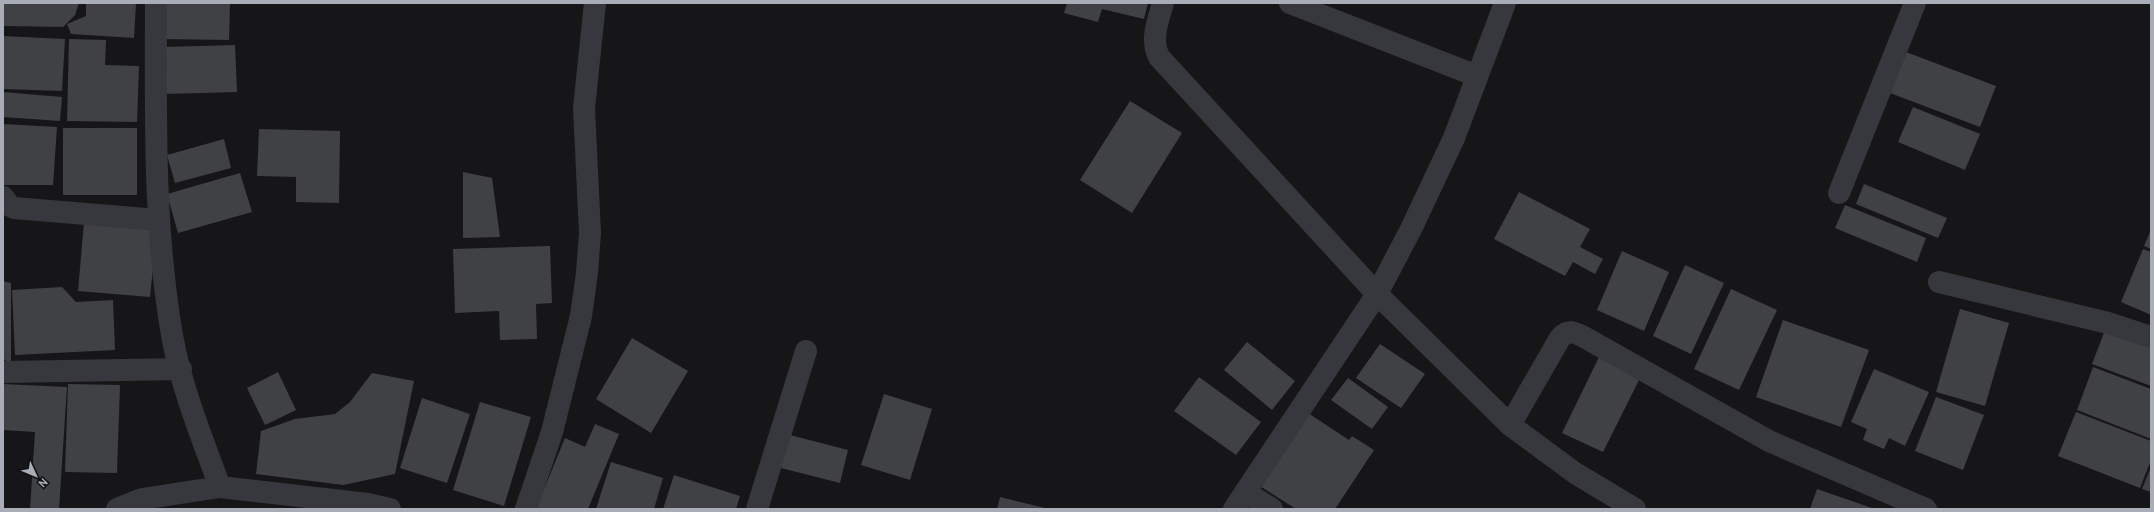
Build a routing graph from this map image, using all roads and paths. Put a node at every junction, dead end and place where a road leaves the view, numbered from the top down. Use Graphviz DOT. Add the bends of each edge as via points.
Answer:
graph roads {
  1 [pos="156,3"];
  2 [pos="595,3"];
  3 [pos="1162,3"];
  4 [pos="1290,3"];
  5 [pos="1506,3"];
  6 [pos="1915,3"];
  7 [pos="1477,76"];
  8 [pos="1839,193"];
  9 [pos="3,199"];
  10 [pos="158,220"];
  11 [pos="1939,282"];
  12 [pos="1377,294"];
  13 [pos="2151,337"];
  14 [pos="806,351"];
  15 [pos="181,370"];
  16 [pos="3,372"];
  17 [pos="1510,425"];
  18 [pos="220,487"];
  19 [pos="1240,500"];
  20 [pos="117,509"];
  21 [pos="390,509"];
  22 [pos="526,509"];
  23 [pos="757,509"];
  24 [pos="1272,509"];
  25 [pos="1635,509"];
  26 [pos="1926,509"];
  1 -- 10 [label="street"];
  2 -- 22 [label="street" via="584,108 590,233 587,273 581,316 552,432"];
  3 -- 12 [label="street" via="1154,40 1159,57"];
  4 -- 7 [label="street"];
  5 -- 7 [label="street"];
  6 -- 8 [label="street"];
  7 -- 12 [label="street" via="1454,138 1412,229"];
  9 -- 10 [label="street" via="14,208"];
  10 -- 15 [label="street" via="172,335"];
  11 -- 13 [label="street" via="2108,323"];
  12 -- 17 [label="street"];
  12 -- 19 [label="street"];
  14 -- 23 [label="street"];
  15 -- 16 [label="street"];
  15 -- 18 [label="street"];
  17 -- 25 [label="street" via="1575,473"];
  17 -- 26 [label="street" via="1560,338 1570,331 1769,441"];
  18 -- 20 [label="street" via="142,499"];
  18 -- 21 [label="street" via="368,504"];
  19 -- 24 [label="street"];
}
